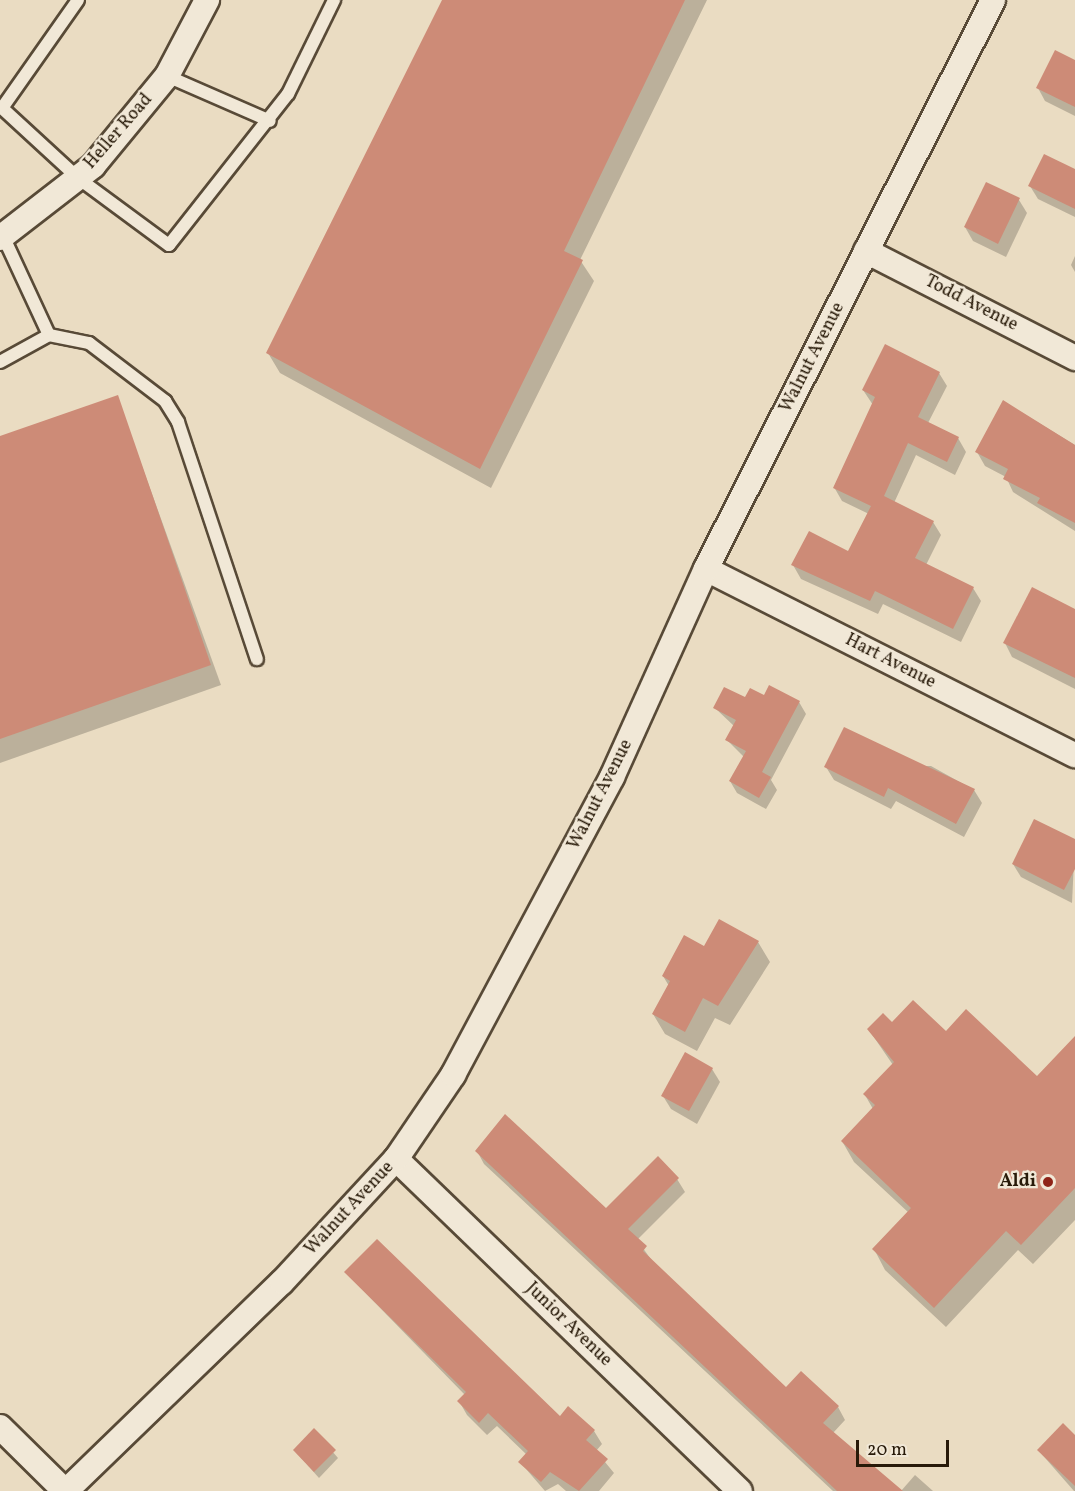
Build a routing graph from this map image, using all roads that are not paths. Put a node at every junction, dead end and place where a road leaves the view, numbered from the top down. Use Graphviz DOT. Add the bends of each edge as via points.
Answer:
graph roads {
  1 [pos="78,0"];
  2 [pos="207,0"];
  3 [pos="334,0"];
  4 [pos="993,0"];
  5 [pos="167,76"];
  6 [pos="1,109"];
  7 [pos="270,121"];
  8 [pos="78,178"];
  9 [pos="1,237"];
  10 [pos="866,251"];
  11 [pos="49,335"];
  12 [pos="1075,358"];
  13 [pos="0,362"];
  14 [pos="706,569"];
  15 [pos="257,659"];
  16 [pos="1075,755"];
  17 [pos="396,1159"];
  18 [pos="0,1427"];
  19 [pos="66,1491"];
  20 [pos="740,1491"];
  1 -- 6 [label="lane"];
  2 -- 5 [label="street, Heller Road"];
  3 -- 7 [label="lane"];
  4 -- 10 [label="street, Walnut Avenue"];
  5 -- 7 [label="lane"];
  5 -- 8 [label="street, Heller Road"];
  6 -- 8 [label="lane"];
  7 -- 8 [label="lane" via="169,245"];
  8 -- 9 [label="street, Heller Road"];
  9 -- 11 [label="lane"];
  10 -- 12 [label="street, Todd Avenue"];
  10 -- 14 [label="street, Walnut Avenue"];
  11 -- 13 [label="lane"];
  11 -- 15 [label="lane" via="89,343 165,401 178,422"];
  14 -- 16 [label="street, Hart Avenue"];
  14 -- 17 [label="street, Walnut Avenue" via="612,777 453,1075"];
  17 -- 19 [label="street, Walnut Avenue" via="282,1282"];
  17 -- 20 [label="street, Junior Avenue"];
  18 -- 19 [label="street"];
}
